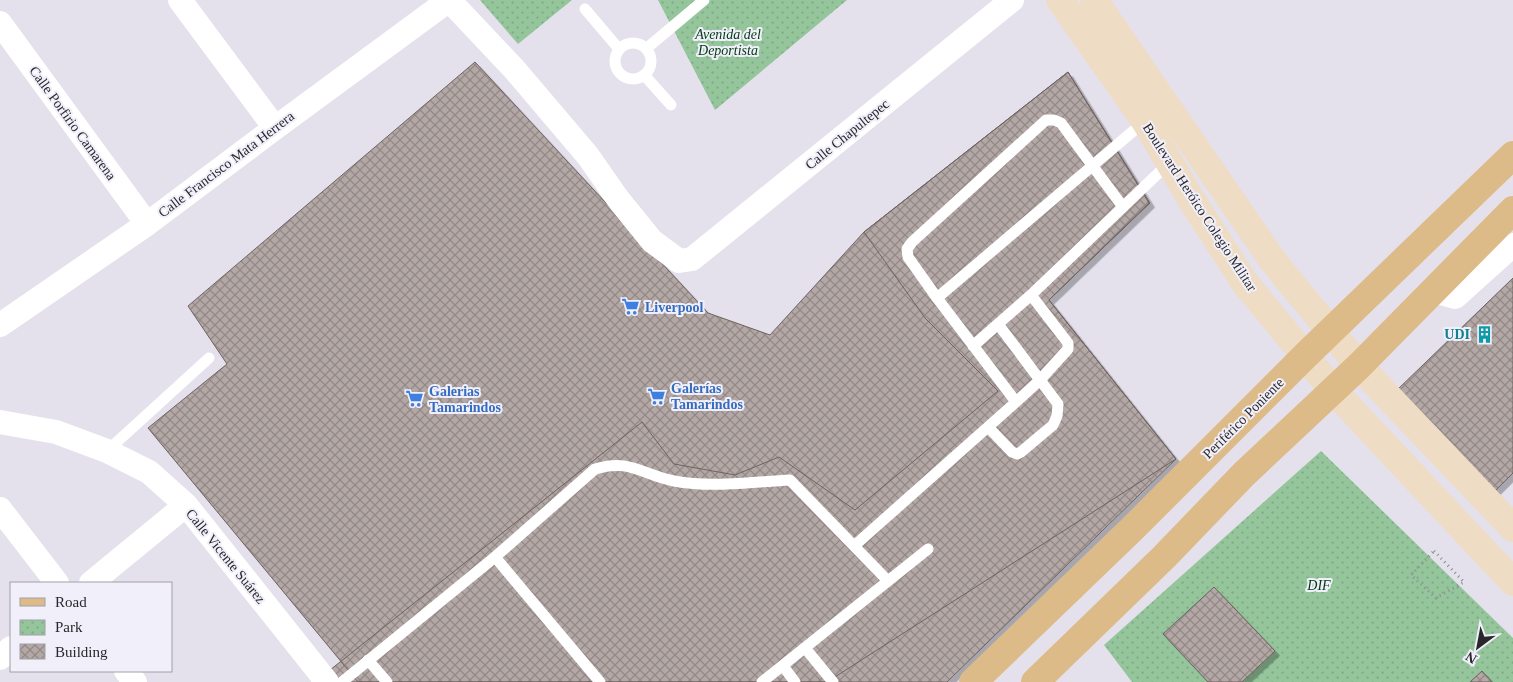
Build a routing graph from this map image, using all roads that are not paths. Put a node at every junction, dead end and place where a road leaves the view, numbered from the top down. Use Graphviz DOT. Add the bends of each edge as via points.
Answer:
graph roads {
  1 [pos="449,0"];
  2 [pos="704,0"];
  3 [pos="1012,0"];
  4 [pos="1060,0"];
  5 [pos="1094,0"];
  6 [pos="183,1"];
  7 [pos="585,9"];
  8 [pos="0,22"];
  9 [pos="647,48"];
  10 [pos="619,49"];
  11 [pos="644,76"];
  12 [pos="671,105"];
  13 [pos="1145,121"];
  14 [pos="274,128"];
  15 [pos="1513,155"];
  16 [pos="1170,162"];
  17 [pos="1093,165"];
  18 [pos="1123,207"];
  19 [pos="1513,210"];
  20 [pos="147,224"];
  21 [pos="1513,245"];
  22 [pos="1434,290"];
  23 [pos="1031,295"];
  24 [pos="937,298"];
  25 [pos="4,314"];
  26 [pos="998,324"];
  27 [pos="1331,331"];
  28 [pos="974,346"];
  29 [pos="1305,356"];
  30 [pos="210,358"];
  31 [pos="1359,366"];
  32 [pos="1040,380"];
  33 [pos="1332,390"];
  34 [pos="1016,402"];
  35 [pos="0,422"];
  36 [pos="988,427"];
  37 [pos="107,451"];
  38 [pos="186,505"];
  39 [pos="0,509"];
  40 [pos="1513,528"];
  41 [pos="854,546"];
  42 [pos="928,549"];
  43 [pos="495,557"];
  44 [pos="888,581"];
  45 [pos="56,582"];
  46 [pos="92,582"];
  47 [pos="1513,582"];
  48 [pos="805,648"];
  49 [pos="10,649"];
  50 [pos="0,658"];
  51 [pos="368,660"];
  52 [pos="783,666"];
  53 [pos="127,672"];
  54 [pos="135,682"];
  55 [pos="326,682"];
  56 [pos="342,682"];
  57 [pos="387,682"];
  58 [pos="600,682"];
  59 [pos="762,682"];
  60 [pos="795,682"];
  61 [pos="833,682"];
  62 [pos="973,682"];
  63 [pos="1035,682"];
  1 -- 3 [label="street, Calle Chapultepec" via="515,70 576,142 652,241 679,261 692,259"];
  1 -- 14 [label="street, Calle Francisco Mata Herrera"];
  2 -- 9 [label="lane"];
  4 -- 13 [label="main road, Boulevard Heróico Colegio Militar"];
  5 -- 27 [label="main road, Boulevard Heróico Colegio Militar" via="1273,261"];
  6 -- 14 [label="street"];
  7 -- 10 [label="lane"];
  8 -- 20 [label="street, Calle Porfirio Camarena"];
  9 -- 10 [label="lane" via="633,42"];
  9 -- 11 [label="lane" via="652,63"];
  10 -- 11 [label="lane" via="614,63 622,76 630,80"];
  11 -- 12 [label="lane"];
  13 -- 16 [label="main road, Boulevard Heróico Colegio Militar"];
  13 -- 17 [label="lane"];
  14 -- 20 [label="street, Calle Francisco Mata Herrera"];
  15 -- 27 [label="main road, Periférico Poniente"];
  16 -- 18 [label="lane"];
  16 -- 29 [label="main road, Boulevard Heróico Colegio Militar" via="1245,283"];
  17 -- 18 [label="lane"];
  17 -- 24 [label="lane"];
  17 -- 24 [label="lane" via="1061,123 1046,120 912,242 908,257"];
  18 -- 23 [label="lane"];
  19 -- 22 [label="main road"];
  20 -- 25 [label="street, Calle Francisco Mata Herrera"];
  21 -- 22 [label="street" via="1455,297"];
  22 -- 31 [label="main road"];
  23 -- 26 [label="lane"];
  23 -- 32 [label="lane" via="1068,343 1066,353"];
  24 -- 28 [label="lane"];
  26 -- 28 [label="lane"];
  26 -- 32 [label="lane"];
  27 -- 29 [label="main road, Periférico Poniente"];
  27 -- 31 [label="main road, Boulevard Heróico Colegio Militar"];
  28 -- 34 [label="lane"];
  29 -- 33 [label="main road, Boulevard Heróico Colegio Militar"];
  29 -- 62 [label="main road, Periférico Poniente"];
  30 -- 37 [label="lane"];
  31 -- 33 [label="main road"];
  31 -- 40 [label="main road, Boulevard Heróico Colegio Militar"];
  32 -- 34 [label="lane"];
  32 -- 36 [label="lane" via="1058,404 1058,416 1053,425 1017,454"];
  33 -- 47 [label="main road, Boulevard Heróico Colegio Militar"];
  33 -- 63 [label="main road"];
  34 -- 36 [label="lane"];
  35 -- 37 [label="street, Calle Vicente Suárez" via="56,432"];
  36 -- 41 [label="lane"];
  37 -- 38 [label="street, Calle Vicente Suárez" via="149,472"];
  38 -- 46 [label="street"];
  38 -- 55 [label="street, Calle Vicente Suárez"];
  39 -- 45 [label="street"];
  41 -- 43 [label="lane" via="790,480 714,484 673,481 622,464 595,469"];
  41 -- 44 [label="lane"];
  42 -- 44 [label="lane"];
  43 -- 51 [label="lane"];
  43 -- 58 [label="lane"];
  44 -- 48 [label="lane"];
  48 -- 52 [label="lane"];
  48 -- 61 [label="lane"];
  49 -- 50 [label="street"];
  51 -- 56 [label="lane"];
  51 -- 57 [label="lane"];
  52 -- 59 [label="lane"];
  52 -- 60 [label="lane"];
  53 -- 54 [label="street"];
}
